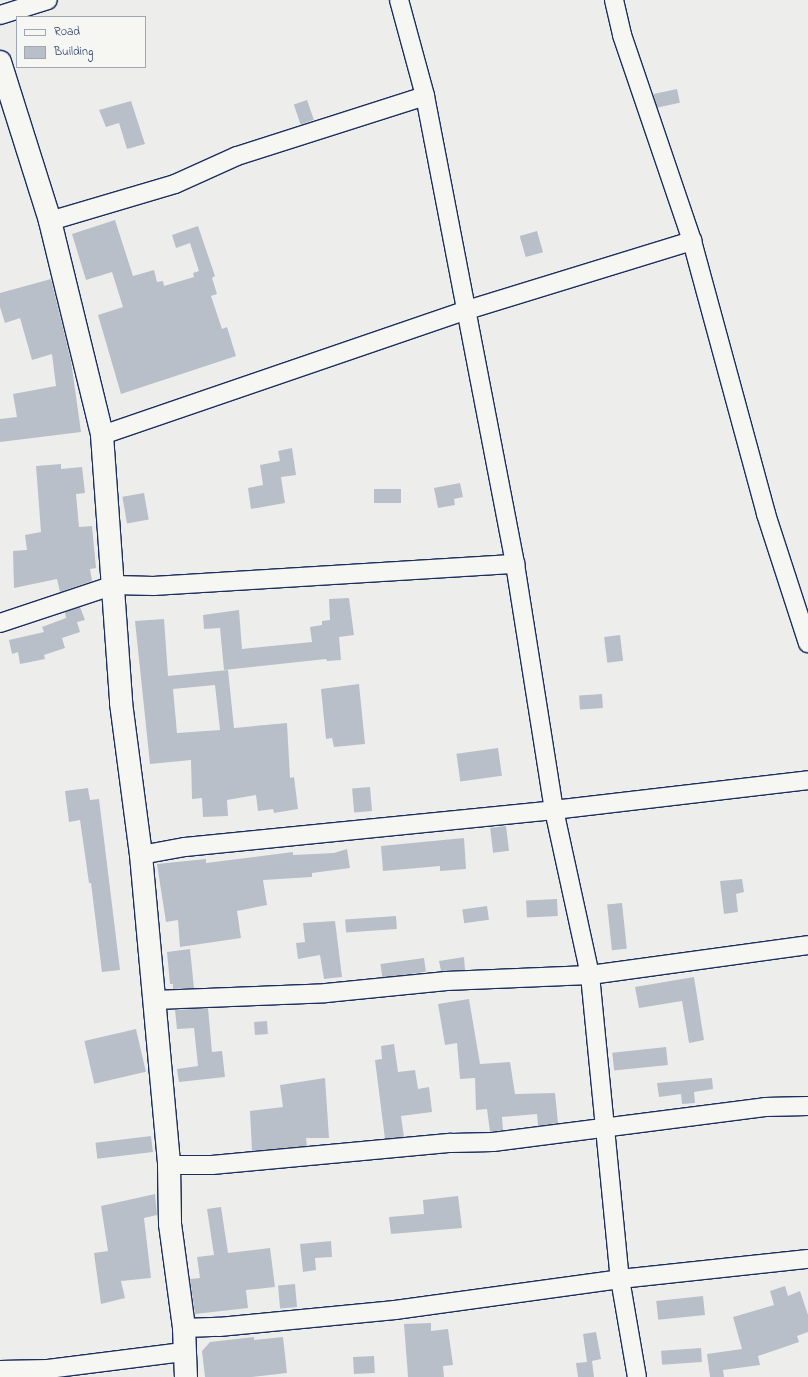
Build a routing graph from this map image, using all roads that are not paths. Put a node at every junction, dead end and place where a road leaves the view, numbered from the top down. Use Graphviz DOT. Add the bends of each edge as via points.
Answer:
graph roads {
  1 [pos="48,0"];
  2 [pos="399,0"];
  3 [pos="614,0"];
  4 [pos="0,15"];
  5 [pos="0,62"];
  6 [pos="3,84"];
  7 [pos="425,96"];
  8 [pos="50,221"];
  9 [pos="692,241"];
  10 [pos="464,311"];
  11 [pos="102,435"];
  12 [pos="515,564"];
  13 [pos="114,585"];
  14 [pos="0,623"];
  15 [pos="808,643"];
  16 [pos="808,780"];
  17 [pos="554,810"];
  18 [pos="141,855"];
  19 [pos="808,945"];
  20 [pos="590,975"];
  21 [pos="155,1000"];
  22 [pos="808,1106"];
  23 [pos="606,1129"];
  24 [pos="169,1165"];
  25 [pos="808,1259"];
  26 [pos="620,1279"];
  27 [pos="184,1328"];
  28 [pos="183,1352"];
  29 [pos="0,1370"];
  30 [pos="186,1377"];
  31 [pos="637,1377"];
  1 -- 4 [label="street"];
  2 -- 7 [label="street"];
  3 -- 9 [label="street" via="622,35"];
  5 -- 6 [label="street"];
  6 -- 8 [label="street"];
  7 -- 8 [label="street" via="237,156 175,184"];
  7 -- 10 [label="street"];
  8 -- 11 [label="street"];
  9 -- 10 [label="street"];
  9 -- 15 [label="street" via="766,514"];
  10 -- 11 [label="street"];
  10 -- 12 [label="street"];
  11 -- 13 [label="street"];
  12 -- 13 [label="street" via="154,586"];
  12 -- 17 [label="street"];
  13 -- 14 [label="street"];
  13 -- 18 [label="street" via="120,703"];
  16 -- 17 [label="street"];
  17 -- 18 [label="street" via="185,847"];
  17 -- 20 [label="street"];
  18 -- 21 [label="street"];
  19 -- 20 [label="street"];
  20 -- 21 [label="street" via="446,981 326,993"];
  20 -- 23 [label="street"];
  21 -- 24 [label="street"];
  22 -- 23 [label="street" via="765,1107"];
  23 -- 24 [label="street" via="493,1142 451,1142 212,1165"];
  23 -- 26 [label="street"];
  24 -- 27 [label="street" via="170,1224"];
  25 -- 26 [label="street"];
  26 -- 27 [label="street" via="395,1310"];
  26 -- 31 [label="street"];
  27 -- 28 [label="street"];
  28 -- 29 [label="street" via="48,1369"];
  28 -- 30 [label="street"];
}
